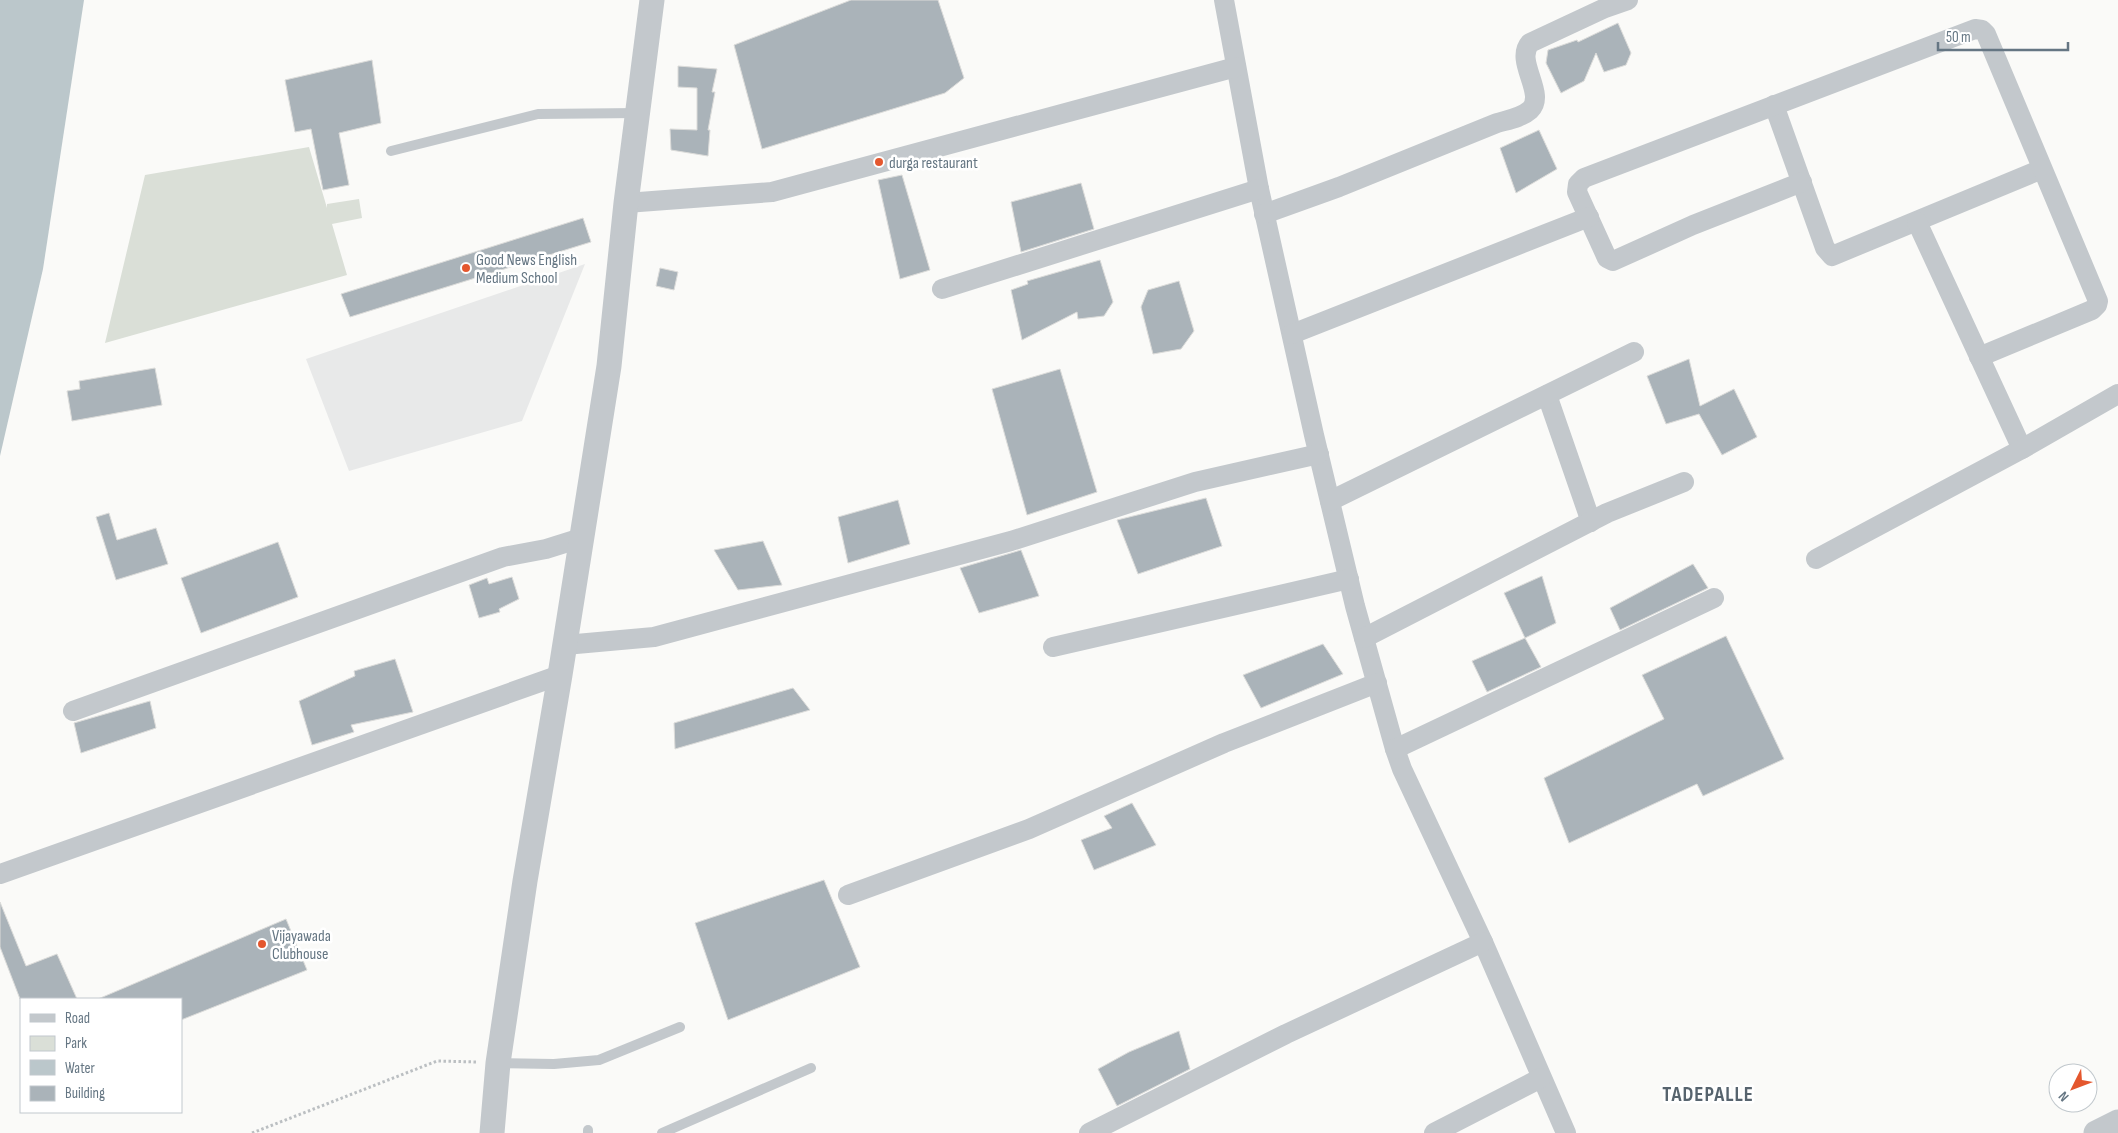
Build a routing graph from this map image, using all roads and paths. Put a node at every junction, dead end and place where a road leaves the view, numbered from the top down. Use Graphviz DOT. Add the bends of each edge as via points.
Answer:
graph roads {
  1 [pos="652,0"];
  2 [pos="1224,0"];
  3 [pos="1628,0"];
  4 [pos="1236,67"];
  5 [pos="1774,105"];
  6 [pos="638,113"];
  7 [pos="391,151"];
  8 [pos="2042,169"];
  9 [pos="1802,182"];
  10 [pos="1259,189"];
  11 [pos="626,203"];
  12 [pos="1264,214"];
  13 [pos="1589,217"];
  14 [pos="1917,222"];
  15 [pos="942,289"];
  16 [pos="1292,334"];
  17 [pos="1634,352"];
  18 [pos="1979,357"];
  19 [pos="2118,394"];
  20 [pos="1547,395"];
  21 [pos="2022,450"];
  22 [pos="1319,454"];
  23 [pos="1684,482"];
  24 [pos="1330,501"];
  25 [pos="1591,522"];
  26 [pos="582,538"];
  27 [pos="1816,559"];
  28 [pos="1348,579"];
  29 [pos="1714,598"];
  30 [pos="1364,638"];
  31 [pos="565,645"];
  32 [pos="1053,648"];
  33 [pos="560,676"];
  34 [pos="1377,683"];
  35 [pos="73,711"];
  36 [pos="1395,749"];
  37 [pos="0,874"];
  38 [pos="848,894"];
  39 [pos="1483,942"];
  40 [pos="680,1027"];
  41 [pos="498,1063"];
  42 [pos="811,1068"];
  43 [pos="1542,1078"];
  44 [pos="2118,1122"];
  45 [pos="1095,1132"];
  46 [pos="252,1133"];
  47 [pos="492,1133"];
  48 [pos="662,1133"];
  49 [pos="1434,1133"];
  50 [pos="1566,1133"];
  51 [pos="2096,1133"];
  1 -- 6 [label="street"];
  2 -- 4 [label="street"];
  3 -- 12 [label="street" via="1530,42 1525,59 1535,102 1529,112"];
  4 -- 10 [label="street"];
  4 -- 11 [label="street" via="772,192"];
  5 -- 8 [label="street" via="1975,29 1982,30"];
  5 -- 9 [label="street"];
  5 -- 13 [label="street" via="1584,178 1578,184 1577,192"];
  6 -- 7 [label="lane" via="538,114"];
  6 -- 11 [label="street"];
  8 -- 14 [label="street"];
  8 -- 18 [label="street" via="2097,305 2092,310"];
  9 -- 13 [label="street" via="1613,261 1607,258"];
  9 -- 14 [label="street" via="1825,248 1832,256"];
  10 -- 12 [label="street"];
  10 -- 15 [label="street"];
  11 -- 26 [label="street" via="609,366"];
  12 -- 16 [label="street"];
  13 -- 16 [label="street"];
  14 -- 18 [label="street"];
  16 -- 22 [label="street"];
  17 -- 20 [label="street"];
  18 -- 21 [label="street"];
  19 -- 21 [label="street"];
  20 -- 24 [label="street"];
  20 -- 25 [label="street"];
  21 -- 27 [label="street"];
  22 -- 24 [label="street"];
  22 -- 31 [label="street" via="1195,482 1010,541 654,637"];
  23 -- 25 [label="street"];
  24 -- 28 [label="street"];
  25 -- 30 [label="street"];
  26 -- 31 [label="street"];
  26 -- 35 [label="street" via="503,557"];
  28 -- 30 [label="street"];
  28 -- 32 [label="street"];
  29 -- 36 [label="street"];
  30 -- 34 [label="street"];
  31 -- 33 [label="street"];
  33 -- 37 [label="street"];
  33 -- 41 [label="street"];
  34 -- 36 [label="street"];
  34 -- 38 [label="street" via="1224,743 1029,829"];
  36 -- 39 [label="street"];
  39 -- 43 [label="street"];
  39 -- 45 [label="street" via="1286,1034"];
  40 -- 41 [label="lane" via="599,1060 554,1064"];
  41 -- 46 [label="path" via="437,1061"];
  41 -- 47 [label="street"];
  42 -- 48 [label="lane"];
  43 -- 49 [label="street"];
  43 -- 50 [label="street"];
  44 -- 51 [label="street"];
}
